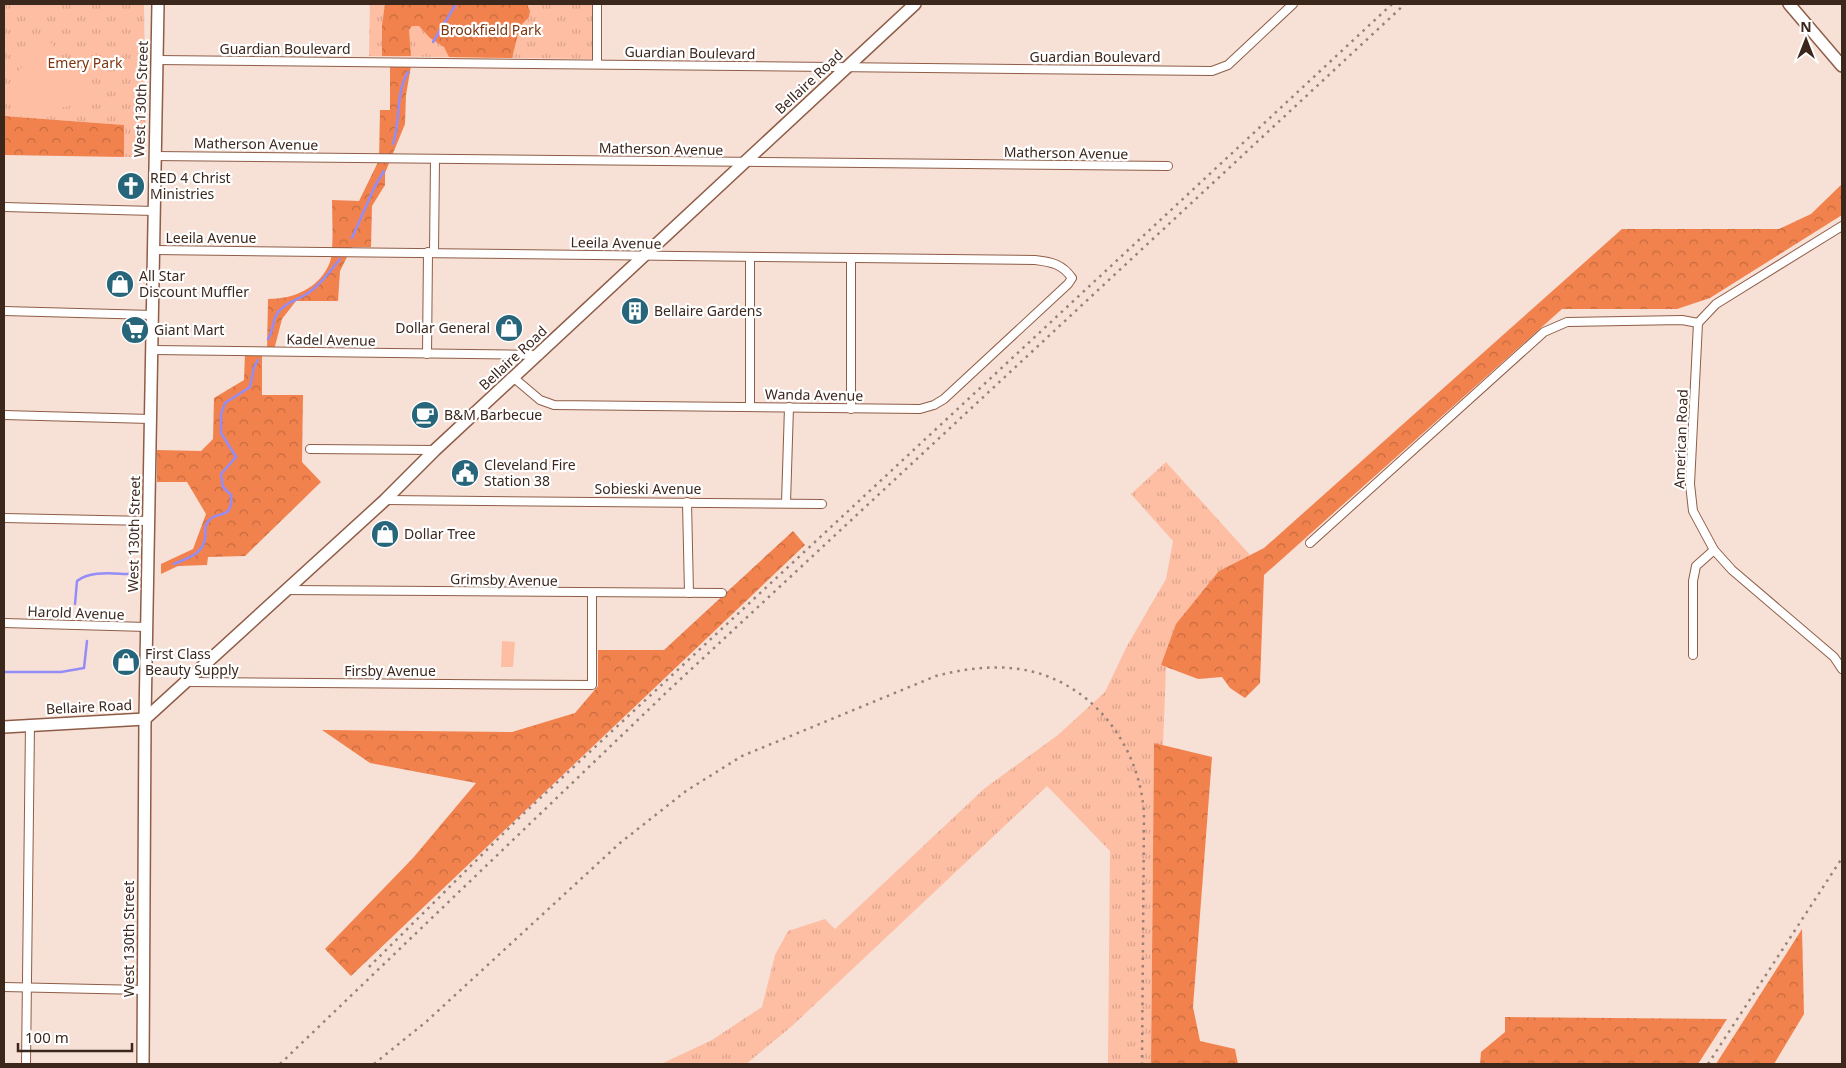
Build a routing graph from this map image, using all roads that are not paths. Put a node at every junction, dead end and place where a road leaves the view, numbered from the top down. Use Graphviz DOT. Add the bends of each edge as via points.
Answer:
graph roads {
  1 [pos="158,4"];
  2 [pos="597,4"];
  3 [pos="915,4"];
  4 [pos="1293,4"];
  5 [pos="1788,4"];
  6 [pos="157,60"];
  7 [pos="597,64"];
  8 [pos="1842,66"];
  9 [pos="846,68"];
  10 [pos="154,156"];
  11 [pos="435,158"];
  12 [pos="745,162"];
  13 [pos="1168,166"];
  14 [pos="4,207"];
  15 [pos="154,211"];
  16 [pos="1842,226"];
  17 [pos="154,250"];
  18 [pos="431,252"];
  19 [pos="646,256"];
  20 [pos="750,258"];
  21 [pos="851,258"];
  22 [pos="1072,278"];
  23 [pos="4,311"];
  24 [pos="153,315"];
  25 [pos="1698,323"];
  26 [pos="153,350"];
  27 [pos="427,354"];
  28 [pos="540,354"];
  29 [pos="514,378"];
  30 [pos="750,407"];
  31 [pos="789,407"];
  32 [pos="851,409"];
  33 [pos="4,415"];
  34 [pos="150,419"];
  35 [pos="310,449"];
  36 [pos="435,450"];
  37 [pos="385,500"];
  38 [pos="688,502"];
  39 [pos="786,503"];
  40 [pos="822,504"];
  41 [pos="4,518"];
  42 [pos="148,521"];
  43 [pos="1310,543"];
  44 [pos="1714,550"];
  45 [pos="286,590"];
  46 [pos="592,594"];
  47 [pos="689,594"];
  48 [pos="722,594"];
  49 [pos="4,623"];
  50 [pos="148,627"];
  51 [pos="1693,655"];
  52 [pos="1842,669"];
  53 [pos="188,682"];
  54 [pos="145,719"];
  55 [pos="30,724"];
  56 [pos="4,727"];
  57 [pos="4,987"];
  58 [pos="27,987"];
  59 [pos="144,990"];
  60 [pos="26,1064"];
  61 [pos="143,1064"];
  1 -- 6 [label="street, West 130th Street"];
  2 -- 7 [label="street"];
  3 -- 9 [label="street, Bellaire Road"];
  4 -- 9 [label="street, Guardian Boulevard" via="1223,68 1212,71"];
  5 -- 8 [label="street"];
  6 -- 7 [label="street, Guardian Boulevard"];
  6 -- 10 [label="street, West 130th Street"];
  7 -- 9 [label="street, Guardian Boulevard"];
  9 -- 12 [label="street, Bellaire Road"];
  10 -- 11 [label="street, Matherson Avenue"];
  10 -- 15 [label="street, West 130th Street"];
  11 -- 12 [label="street, Matherson Avenue"];
  11 -- 18 [label="street"];
  12 -- 13 [label="street, Matherson Avenue"];
  12 -- 19 [label="street, Bellaire Road"];
  14 -- 15 [label="street"];
  15 -- 17 [label="street, West 130th Street"];
  16 -- 25 [label="street" via="1716,304"];
  17 -- 18 [label="street, Leeila Avenue"];
  17 -- 24 [label="street, West 130th Street"];
  18 -- 19 [label="street, Leeila Avenue"];
  18 -- 27 [label="street"];
  19 -- 20 [label="street, Leeila Avenue"];
  19 -- 28 [label="street, Bellaire Road"];
  20 -- 21 [label="street, Leeila Avenue"];
  20 -- 30 [label="street"];
  21 -- 22 [label="street, Leeila Avenue" via="1035,260 1065,268"];
  21 -- 32 [label="street"];
  22 -- 32 [label="street, Wanda Avenue" via="934,405 920,409"];
  23 -- 24 [label="street"];
  24 -- 26 [label="street, West 130th Street"];
  25 -- 43 [label="street" via="1682,320 1567,322 1544,332"];
  25 -- 44 [label="street, American Road" via="1690,484 1693,511"];
  26 -- 27 [label="street, Kadel Avenue"];
  26 -- 34 [label="street, West 130th Street"];
  27 -- 28 [label="street, Kadel Avenue"];
  28 -- 29 [label="street, Bellaire Road"];
  29 -- 30 [label="street, Wanda Avenue" via="540,400 554,405"];
  29 -- 36 [label="street, Bellaire Road"];
  30 -- 31 [label="street, Wanda Avenue"];
  31 -- 32 [label="street, Wanda Avenue"];
  31 -- 39 [label="street"];
  33 -- 34 [label="street"];
  34 -- 42 [label="street, West 130th Street"];
  35 -- 36 [label="street"];
  36 -- 37 [label="street, Bellaire Road"];
  37 -- 38 [label="street, Sobieski Avenue"];
  37 -- 45 [label="street, Bellaire Road"];
  38 -- 39 [label="street, Sobieski Avenue"];
  38 -- 47 [label="street"];
  39 -- 40 [label="street, Sobieski Avenue"];
  41 -- 42 [label="street"];
  42 -- 50 [label="street, West 130th Street"];
  44 -- 51 [label="street" via="1696,566 1693,581"];
  44 -- 52 [label="street, American Road" via="1732,570 1834,657"];
  45 -- 46 [label="street, Grimsby Avenue"];
  45 -- 53 [label="street, Bellaire Road"];
  46 -- 47 [label="street, Grimsby Avenue"];
  46 -- 53 [label="street, Firsby Avenue" via="592,685"];
  47 -- 48 [label="street, Grimsby Avenue"];
  49 -- 50 [label="street, Harold Avenue"];
  50 -- 54 [label="street, West 130th Street"];
  53 -- 54 [label="street, Bellaire Road"];
  54 -- 55 [label="street, Bellaire Road"];
  54 -- 59 [label="street, West 130th Street"];
  55 -- 56 [label="street, Bellaire Road"];
  55 -- 58 [label="street"];
  57 -- 58 [label="street"];
  58 -- 59 [label="street"];
  58 -- 60 [label="street"];
  59 -- 61 [label="street, West 130th Street"];
}
